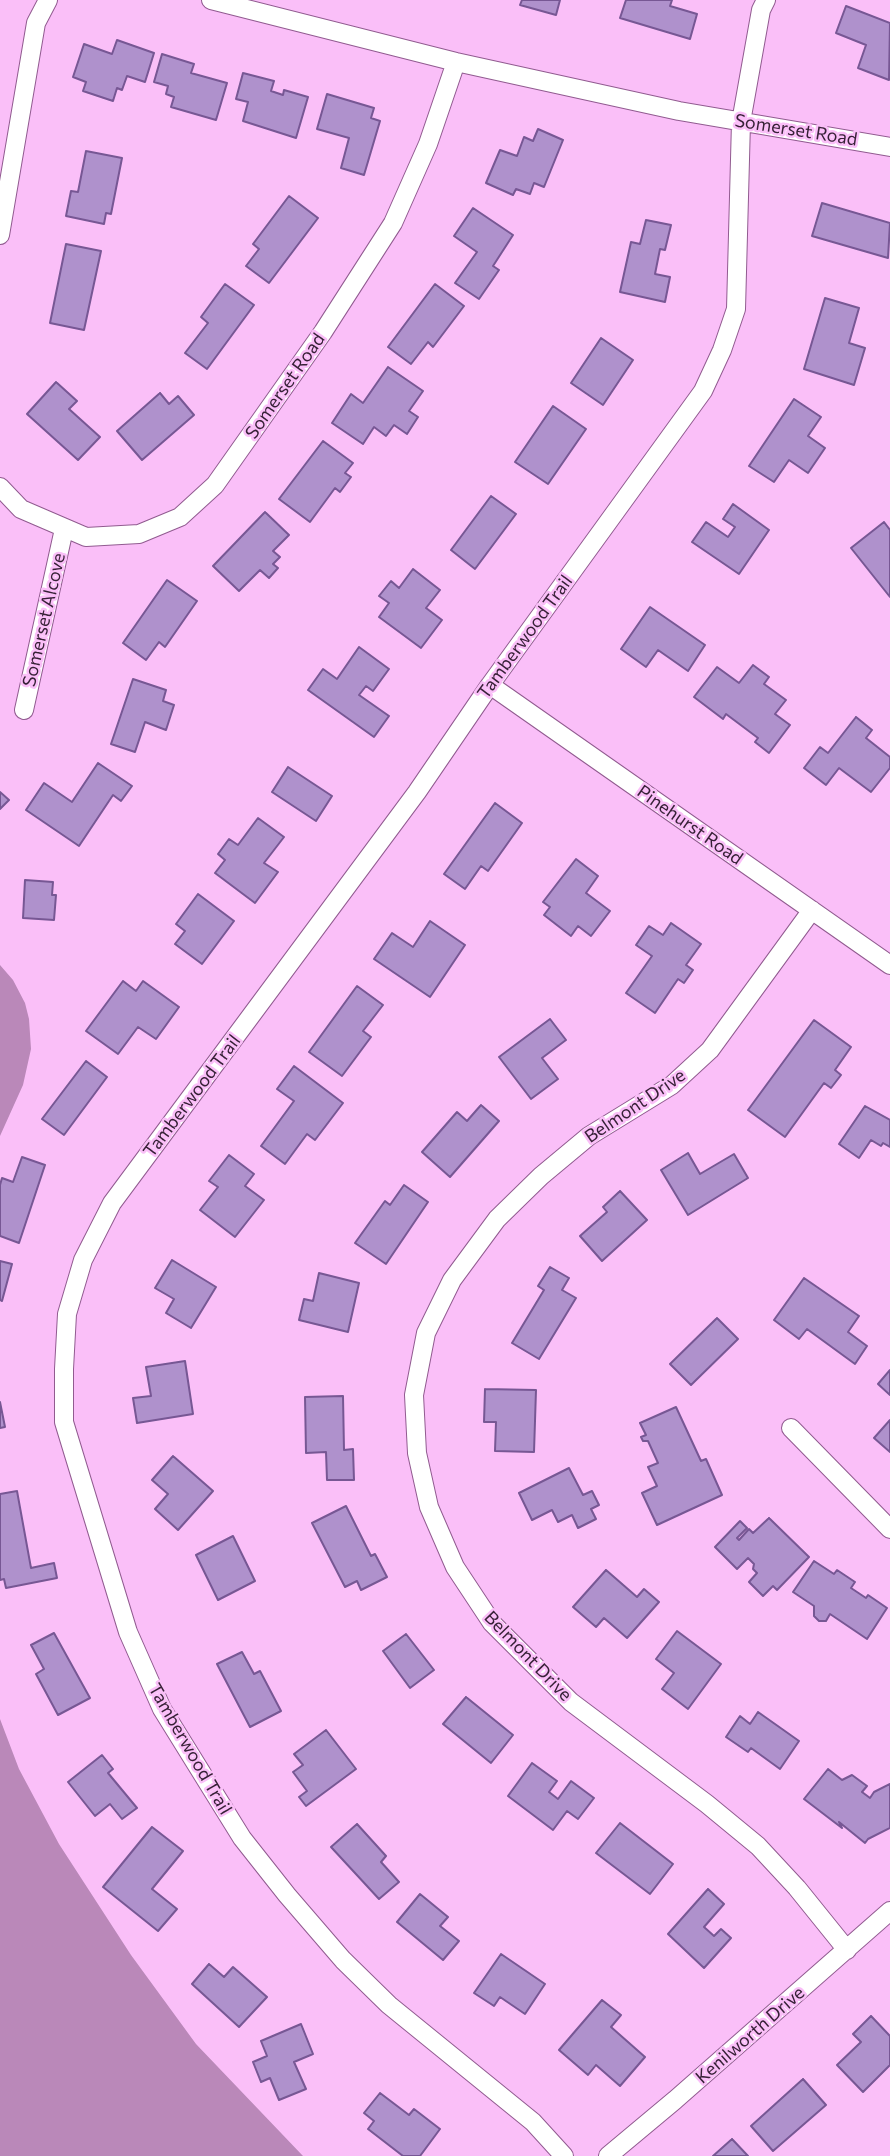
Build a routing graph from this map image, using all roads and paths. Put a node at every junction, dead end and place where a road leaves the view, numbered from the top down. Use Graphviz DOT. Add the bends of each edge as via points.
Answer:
graph roads {
  1 [pos="48,0"];
  2 [pos="211,0"];
  3 [pos="766,0"];
  4 [pos="456,62"];
  5 [pos="741,122"];
  6 [pos="890,147"];
  7 [pos="0,235"];
  8 [pos="0,487"];
  9 [pos="64,529"];
  10 [pos="490,685"];
  11 [pos="24,710"];
  12 [pos="812,910"];
  13 [pos="890,965"];
  14 [pos="791,1428"];
  15 [pos="890,1529"];
  16 [pos="890,1911"];
  17 [pos="847,1950"];
  18 [pos="564,2156"];
  19 [pos="608,2156"];
  1 -- 7 [label="street" via="36,23"];
  2 -- 4 [label="street, Somerset Road"];
  3 -- 5 [label="street, Tamberwood Trail"];
  4 -- 5 [label="street, Somerset Road"];
  4 -- 9 [label="street, Somerset Road" via="428,144 393,223 215,485 180,517 139,534 86,537"];
  5 -- 6 [label="street, Somerset Road"];
  5 -- 10 [label="street, Tamberwood Trail" via="736,309 722,350 703,391"];
  8 -- 9 [label="street, Somerset Road" via="21,509"];
  9 -- 11 [label="street, Somerset Alcove"];
  10 -- 12 [label="street, Pinehurst Road"];
  10 -- 18 [label="street, Tamberwood Trail" via="417,792 112,1203 83,1260 67,1314 64,1422 128,1632 162,1709 242,1838 343,1961 389,2005 533,2122"];
  12 -- 13 [label="street, Pinehurst Road"];
  12 -- 17 [label="street, Belmont Drive" via="710,1050 672,1085 589,1136 497,1219 452,1280 426,1333 414,1395 417,1453 429,1507 455,1567 492,1623 570,1702 758,1846"];
  14 -- 15 [label="street"];
  16 -- 17 [label="street, Kenilworth Drive"];
  17 -- 19 [label="street, Kenilworth Drive"];
}
